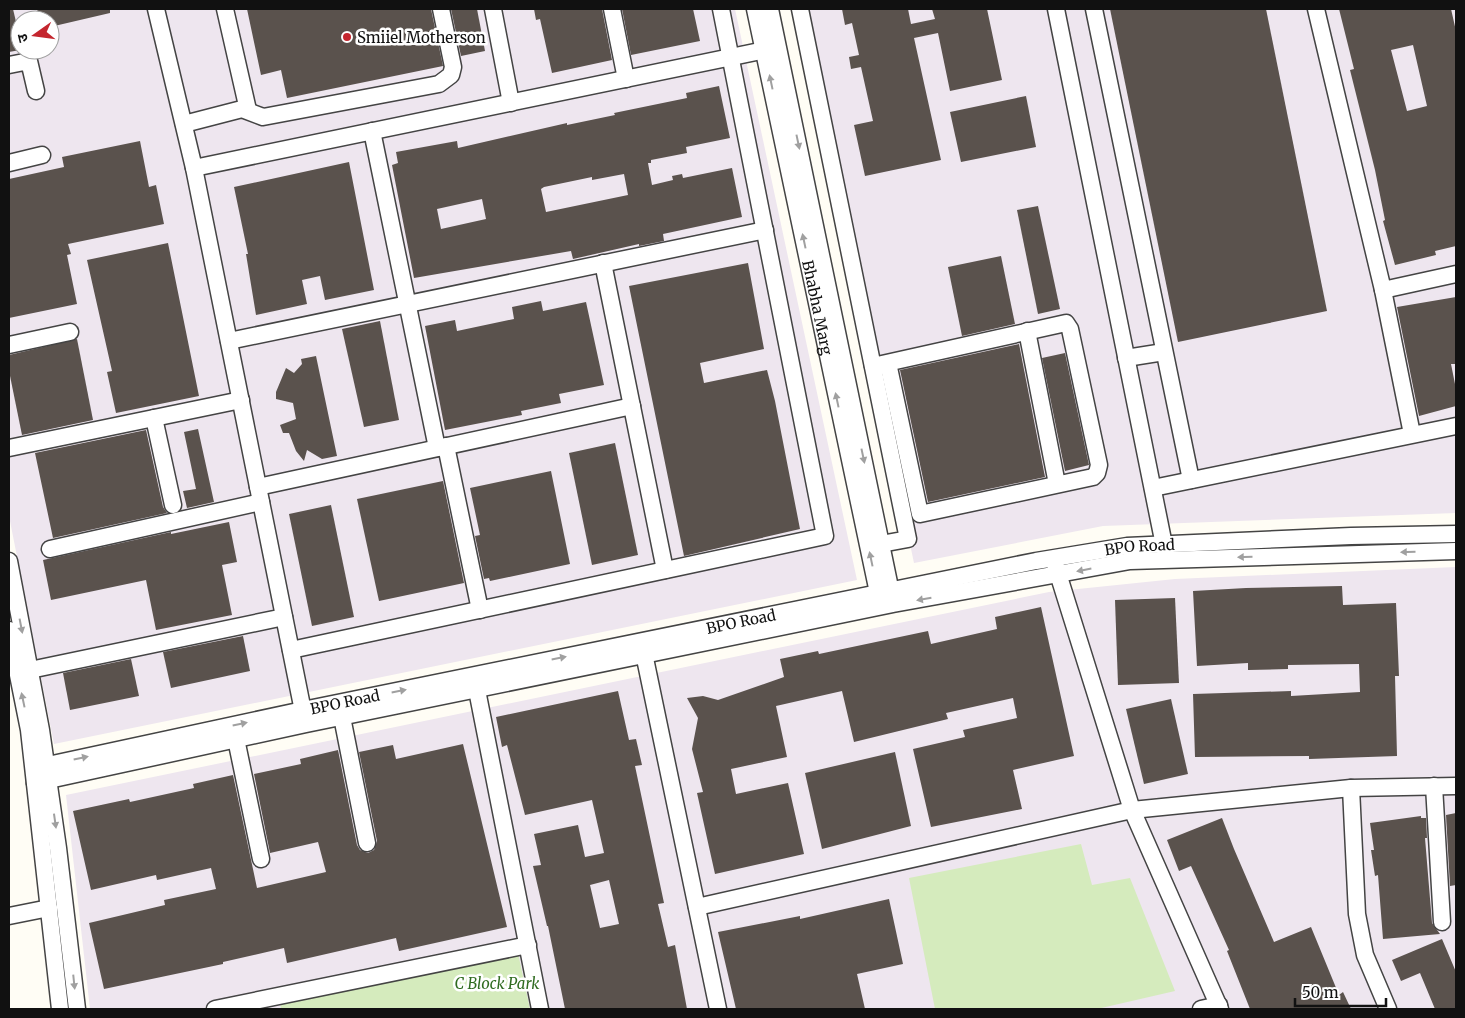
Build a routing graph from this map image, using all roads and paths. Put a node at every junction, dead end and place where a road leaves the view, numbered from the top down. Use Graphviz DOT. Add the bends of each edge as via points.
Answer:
graph roads {
  1 [pos="156,9"];
  2 [pos="225,9"];
  3 [pos="441,9"];
  4 [pos="492,9"];
  5 [pos="612,9"];
  6 [pos="721,9"];
  7 [pos="755,9"];
  8 [pos="770,9"];
  9 [pos="800,9"];
  10 [pos="1056,9"];
  11 [pos="1094,9"];
  12 [pos="1316,9"];
  13 [pos="771,48"];
  14 [pos="731,57"];
  15 [pos="9,64"];
  16 [pos="626,78"];
  17 [pos="36,90"];
  18 [pos="512,103"];
  19 [pos="248,110"];
  20 [pos="184,124"];
  21 [pos="372,131"];
  22 [pos="42,156"];
  23 [pos="9,162"];
  24 [pos="194,168"];
  25 [pos="765,230"];
  26 [pos="603,263"];
  27 [pos="1456,274"];
  28 [pos="1383,290"];
  29 [pos="408,304"];
  30 [pos="1027,331"];
  31 [pos="70,332"];
  32 [pos="229,341"];
  33 [pos="9,345"];
  34 [pos="1164,352"];
  35 [pos="1126,358"];
  36 [pos="880,365"];
  37 [pos="241,400"];
  38 [pos="632,406"];
  39 [pos="154,418"];
  40 [pos="1456,426"];
  41 [pos="1412,434"];
  42 [pos="442,447"];
  43 [pos="9,448"];
  44 [pos="1191,480"];
  45 [pos="1057,484"];
  46 [pos="1153,488"];
  47 [pos="260,494"];
  48 [pos="173,505"];
  49 [pos="912,516"];
  50 [pos="1456,534"];
  51 [pos="881,544"];
  52 [pos="50,549"];
  53 [pos="1456,551"];
  54 [pos="1166,552"];
  55 [pos="1053,559"];
  56 [pos="9,561"];
  57 [pos="665,570"];
  58 [pos="1059,575"];
  59 [pos="886,599"];
  60 [pos="480,610"];
  61 [pos="284,617"];
  62 [pos="9,630"];
  63 [pos="643,648"];
  64 [pos="291,650"];
  65 [pos="30,670"];
  66 [pos="476,682"];
  67 [pos="305,717"];
  68 [pos="342,717"];
  69 [pos="236,739"];
  70 [pos="41,774"];
  71 [pos="1434,786"];
  72 [pos="1456,786"];
  73 [pos="1351,788"];
  74 [pos="1132,810"];
  75 [pos="367,842"];
  76 [pos="261,859"];
  77 [pos="697,907"];
  78 [pos="49,908"];
  79 [pos="9,916"];
  80 [pos="1442,922"];
  81 [pos="528,946"];
  82 [pos="1219,1007"];
  83 [pos="60,1009"];
  84 [pos="76,1009"];
  85 [pos="215,1009"];
  86 [pos="540,1009"];
  87 [pos="718,1009"];
  88 [pos="1201,1009"];
  89 [pos="1388,1009"];
  1 -- 20 [label="street"];
  2 -- 19 [label="street"];
  3 -- 19 [label="street" via="453,67 451,75 439,84 263,117"];
  4 -- 18 [label="street"];
  5 -- 16 [label="street"];
  6 -- 14 [label="street"];
  7 -- 13 [label="street, Bhabha Marg"];
  8 -- 13 [label="street, Bhabha Marg"];
  9 -- 36 [label="street"];
  10 -- 35 [label="street"];
  11 -- 34 [label="street"];
  12 -- 28 [label="street"];
  13 -- 14 [label="street"];
  13 -- 51 [label="street, Bhabha Marg, one-way"];
  59 -- 13 [label="street, Bhabha Marg, one-way"];
  14 -- 16 [label="street"];
  14 -- 25 [label="street"];
  15 -- 17 [label="street" via="29,61"];
  16 -- 18 [label="street"];
  18 -- 21 [label="street"];
  19 -- 20 [label="street"];
  20 -- 24 [label="street"];
  21 -- 24 [label="street"];
  21 -- 29 [label="street"];
  22 -- 23 [label="street"];
  24 -- 32 [label="street"];
  25 -- 26 [label="street"];
  25 -- 57 [label="street" via="825,536"];
  26 -- 29 [label="street"];
  26 -- 38 [label="street"];
  27 -- 28 [label="street"];
  28 -- 41 [label="street"];
  29 -- 32 [label="street"];
  29 -- 42 [label="street"];
  30 -- 36 [label="street"];
  30 -- 45 [label="street"];
  30 -- 45 [label="street" via="1060,323 1066,323 1070,329 1100,465 1093,477"];
  31 -- 33 [label="street"];
  32 -- 37 [label="street"];
  34 -- 35 [label="street"];
  34 -- 44 [label="street"];
  35 -- 46 [label="street"];
  36 -- 49 [label="street"];
  37 -- 39 [label="street"];
  37 -- 47 [label="street"];
  38 -- 42 [label="street"];
  38 -- 57 [label="street"];
  39 -- 43 [label="street"];
  39 -- 48 [label="street"];
  40 -- 41 [label="street"];
  41 -- 44 [label="street"];
  42 -- 47 [label="street"];
  42 -- 60 [label="street"];
  44 -- 46 [label="street"];
  45 -- 49 [label="street"];
  46 -- 54 [label="street"];
  47 -- 52 [label="street"];
  47 -- 61 [label="street"];
  49 -- 51 [label="street" via="908,539"];
  50 -- 54 [label="street, BPO Road" via="1351,536"];
  51 -- 59 [label="street, Bhabha Marg"];
  53 -- 54 [label="street, BPO Road, one-way"];
  54 -- 55 [label="street, BPO Road" via="1127,546"];
  54 -- 58 [label="street, BPO Road, one-way"];
  55 -- 58 [label="street"];
  55 -- 59 [label="street, BPO Road"];
  56 -- 65 [label="street, one-way"];
  57 -- 60 [label="street"];
  58 -- 59 [label="street, BPO Road, one-way"];
  58 -- 74 [label="street"];
  59 -- 63 [label="street, BPO Road"];
  60 -- 64 [label="street"];
  61 -- 64 [label="street"];
  61 -- 65 [label="street"];
  70 -- 62 [label="street, one-way"];
  63 -- 66 [label="street, BPO Road"];
  63 -- 77 [label="street"];
  64 -- 67 [label="street"];
  65 -- 70 [label="street"];
  67 -- 66 [label="street, BPO Road, one-way"];
  66 -- 68 [label="street, BPO Road"];
  66 -- 81 [label="street"];
  67 -- 68 [label="street, BPO Road"];
  67 -- 69 [label="street, BPO Road"];
  70 -- 67 [label="street, BPO Road, one-way"];
  68 -- 75 [label="street"];
  69 -- 70 [label="street, BPO Road"];
  69 -- 76 [label="street"];
  70 -- 78 [label="street"];
  70 -- 84 [label="street, one-way"];
  71 -- 72 [label="street"];
  71 -- 73 [label="street"];
  71 -- 80 [label="street"];
  73 -- 74 [label="street"];
  73 -- 89 [label="street" via="1357,914 1365,954"];
  74 -- 77 [label="street"];
  74 -- 82 [label="street"];
  77 -- 87 [label="street"];
  78 -- 79 [label="street"];
  78 -- 83 [label="street"];
  81 -- 85 [label="street"];
  81 -- 86 [label="street"];
  82 -- 88 [label="street"];
}
